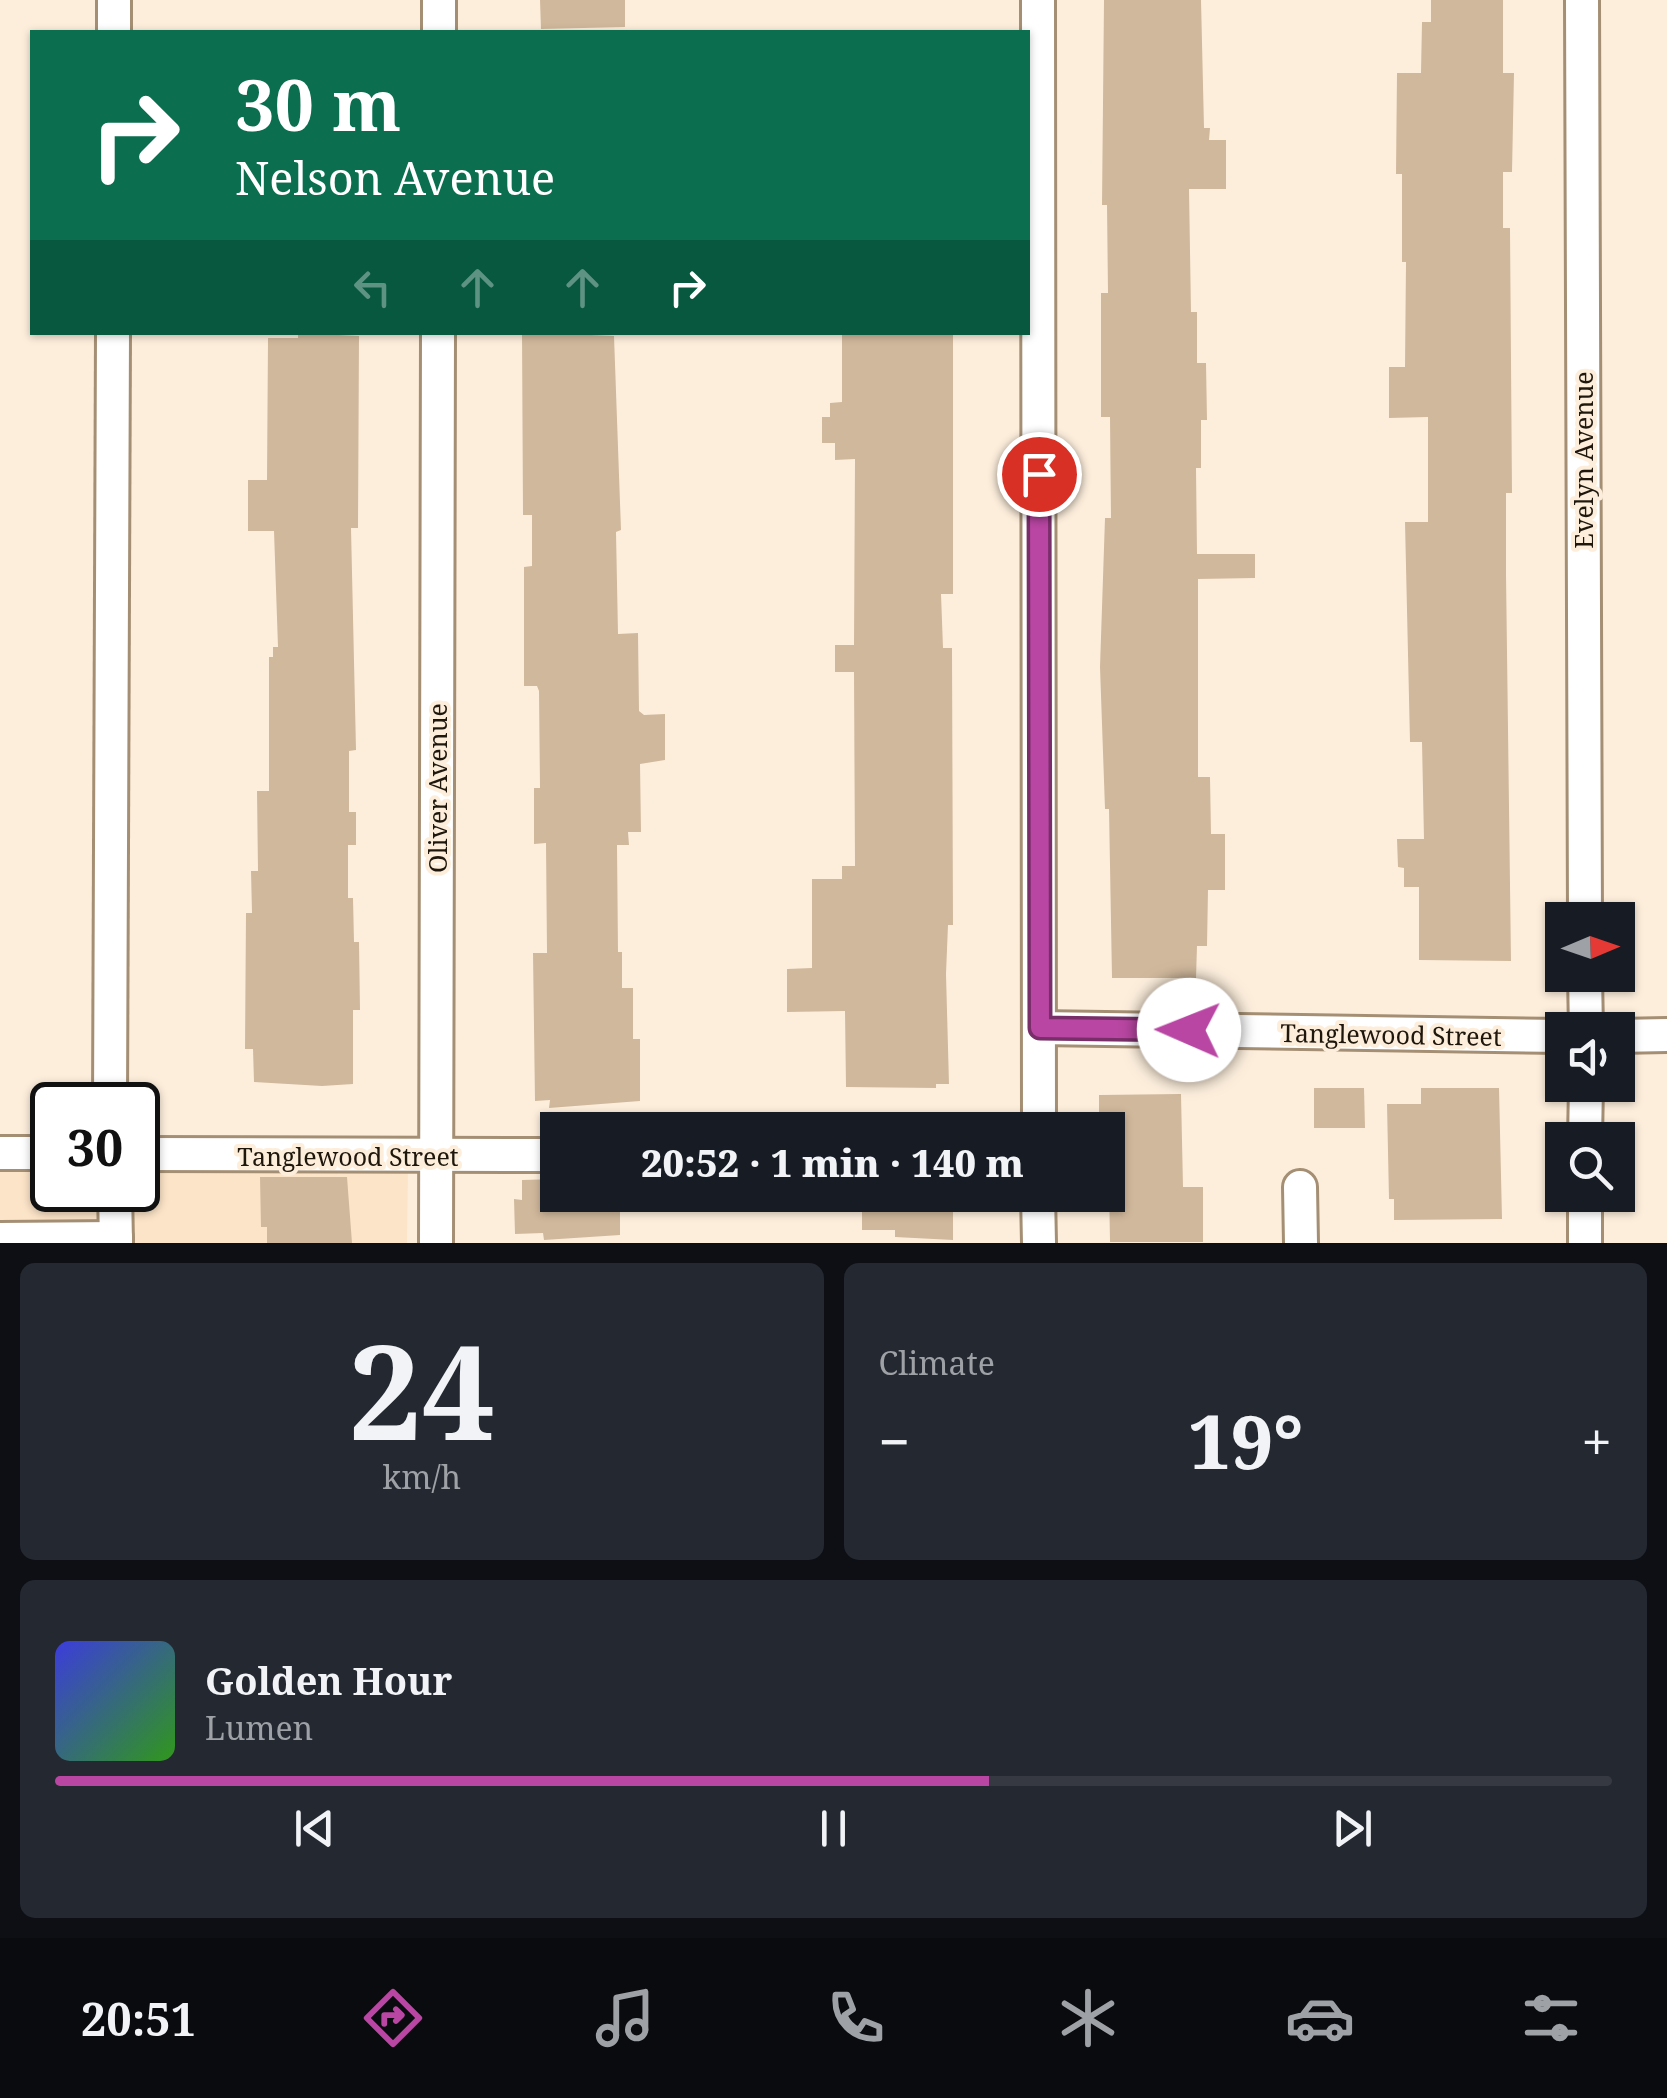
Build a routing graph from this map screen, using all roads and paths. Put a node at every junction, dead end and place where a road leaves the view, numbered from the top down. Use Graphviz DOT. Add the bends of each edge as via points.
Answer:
graph roads {
  1 [pos="114,0"];
  2 [pos="439,0"];
  3 [pos="1038,0"];
  4 [pos="1582,0"];
  5 [pos="114,30"];
  6 [pos="439,30"];
  7 [pos="113,335"];
  8 [pos="438,335"];
  9 [pos="1585,902"];
  10 [pos="1040,1028"];
  11 [pos="1667,1035"];
  12 [pos="1545,1036"];
  13 [pos="1635,1036"];
  14 [pos="110,1082"];
  15 [pos="1038,1112"];
  16 [pos="0,1153"];
  17 [pos="30,1153"];
  18 [pos="160,1154"];
  19 [pos="540,1155"];
  20 [pos="436,1157"];
  21 [pos="1300,1187"];
  22 [pos="115,1212"];
  23 [pos="1038,1212"];
  24 [pos="1585,1212"];
  25 [pos="0,1238"];
  26 [pos="116,1240"];
  27 [pos="436,1243"];
  28 [pos="1038,1243"];
  29 [pos="1300,1243"];
  30 [pos="1585,1243"];
  1 -- 5 [label="street"];
  2 -- 6 [label="street"];
  3 -- 10 [label="street"];
  4 -- 9 [label="street, Evelyn Avenue"];
  7 -- 14 [label="street"];
  8 -- 20 [label="street, Oliver Avenue"];
  10 -- 12 [label="street, Tanglewood Street"];
  10 -- 15 [label="street"];
  11 -- 13 [label="street"];
  16 -- 17 [label="street"];
  18 -- 20 [label="street, Tanglewood Street"];
  19 -- 20 [label="street, Tanglewood Street"];
  20 -- 27 [label="street, Oliver Avenue"];
  21 -- 29 [label="street"];
  22 -- 26 [label="street"];
  23 -- 28 [label="street"];
  24 -- 30 [label="street"];
  25 -- 26 [label="street"];
}
